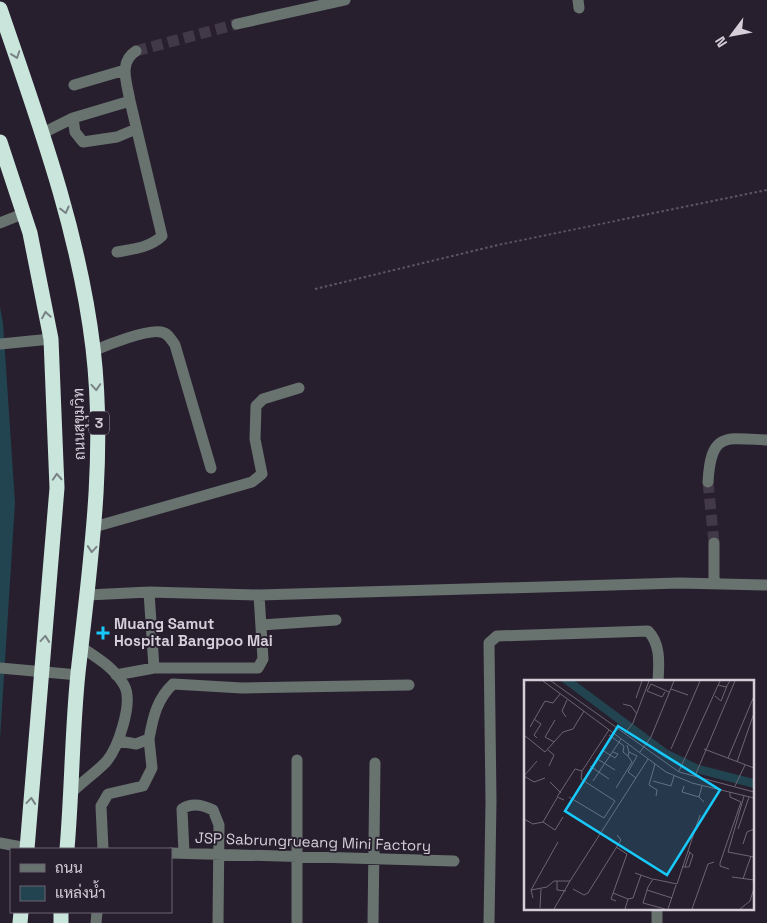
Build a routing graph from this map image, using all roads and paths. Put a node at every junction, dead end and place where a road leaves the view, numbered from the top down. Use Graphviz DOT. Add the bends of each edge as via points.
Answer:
graph roads {
  1 [pos="345,0"];
  2 [pos="319,3"];
  3 [pos="0,9"];
  4 [pos="237,24"];
  5 [pos="136,52"];
  6 [pos="125,70"];
  7 [pos="74,85"];
  8 [pos="130,102"];
  9 [pos="73,118"];
  10 [pos="136,129"];
  11 [pos="43,133"];
  12 [pos="0,142"];
  13 [pos="767,190"];
  14 [pos="25,213"];
  15 [pos="0,223"];
  16 [pos="117,252"];
  17 [pos="315,289"];
  18 [pos="50,339"];
  19 [pos="0,344"];
  20 [pos="93,351"];
  21 [pos="299,388"];
  22 [pos="767,440"];
  23 [pos="211,468"];
  24 [pos="708,482"];
  25 [pos="94,527"];
  26 [pos="714,543"];
  27 [pos="714,584"];
  28 [pos="767,585"];
  29 [pos="149,592"];
  30 [pos="259,594"];
  31 [pos="88,595"];
  32 [pos="336,620"];
  33 [pos="261,625"];
  34 [pos="82,646"];
  35 [pos="5,668"];
  36 [pos="154,668"];
  37 [pos="42,670"];
  38 [pos="78,675"];
  39 [pos="116,675"];
  40 [pos="658,680"];
  41 [pos="409,685"];
  42 [pos="149,739"];
  43 [pos="119,741"];
  44 [pos="297,760"];
  45 [pos="375,763"];
  46 [pos="71,793"];
  47 [pos="0,843"];
  48 [pos="22,848"];
  49 [pos="27,848"];
  50 [pos="67,848"];
  51 [pos="103,848"];
  52 [pos="172,853"];
  53 [pos="184,853"];
  54 [pos="218,853"];
  55 [pos="298,856"];
  56 [pos="374,858"];
  57 [pos="454,861"];
  58 [pos="658,910"];
  59 [pos="218,923"];
  60 [pos="297,923"];
  61 [pos="373,923"];
  62 [pos="489,923"];
  63 [pos="658,923"];
  1 -- 2 [label="lane"];
  2 -- 4 [label="lane"];
  3 -- 11 [label="highway, ถนนสุขุมวิท / 3, one-way"];
  5 -- 6 [label="lane" via="128,57"];
  6 -- 7 [label="lane"];
  6 -- 8 [label="lane"];
  8 -- 9 [label="lane"];
  8 -- 10 [label="lane"];
  9 -- 10 [label="lane" via="76,132 83,142"];
  9 -- 11 [label="lane"];
  10 -- 16 [label="lane" via="162,236 144,247"];
  11 -- 20 [label="highway, ถนนสุขุมวิท / 3, one-way" via="70,233"];
  12 -- 14 [label="highway, ถนนสุขุมวิท"];
  13 -- 17 [label="path" via="498,245"];
  14 -- 15 [label="lane"];
  18 -- 14 [label="highway, ถนนสุขุมวิท, one-way"];
  18 -- 19 [label="lane"];
  37 -- 18 [label="highway, ถนนสุขุมวิท, one-way" via="58,488"];
  20 -- 23 [label="lane" via="160,331 170,336"];
  20 -- 25 [label="highway, ถนนสุขุมวิท / 3, one-way" via="99,425"];
  21 -- 25 [label="lane" via="263,399 256,406 255,439 262,474 252,482"];
  22 -- 24 [label="lane" via="724,440 715,446 709,462"];
  25 -- 31 [label="highway, ถนนสุขุมวิท / 3, one-way"];
  26 -- 27 [label="lane"];
  27 -- 28 [label="lane"];
  27 -- 30 [label="lane"];
  29 -- 30 [label="lane"];
  29 -- 31 [label="lane"];
  29 -- 36 [label="lane"];
  30 -- 33 [label="lane"];
  31 -- 34 [label="highway, ถนนสุขุมวิท / 3"];
  32 -- 33 [label="lane"];
  33 -- 36 [label="lane" via="263,660 258,668"];
  34 -- 38 [label="highway, ถนนสุขุมวิท / 3"];
  34 -- 39 [label="lane"];
  35 -- 37 [label="lane"];
  36 -- 39 [label="lane"];
  37 -- 38 [label="lane"];
  49 -- 37 [label="highway, ถนนสุขุมวิท, one-way"];
  38 -- 46 [label="highway, ถนนสุขุมวิท / 3"];
  39 -- 43 [label="lane" via="126,687 126,715"];
  40 -- 62 [label="lane" via="659,655 655,638 648,631 496,636 489,643"];
  41 -- 42 [label="lane" via="242,688 174,684 163,693 156,708"];
  42 -- 43 [label="lane" via="136,744"];
  42 -- 51 [label="lane" via="152,768 143,786 108,794 101,806"];
  43 -- 46 [label="lane" via="106,762"];
  44 -- 55 [label="lane"];
  45 -- 56 [label="lane"];
  46 -- 50 [label="highway, ถนนสุขุมวิท / 3"];
  47 -- 48 [label="lane"];
  52 -- 53 [label="lane, JSP Sabrungrueang Mini Factory"];
  53 -- 54 [label="lane, JSP Sabrungrueang Mini Factory"];
  53 -- 54 [label="lane" via="182,810 188,805 213,810 219,825"];
  54 -- 55 [label="lane, JSP Sabrungrueang Mini Factory"];
  54 -- 59 [label="lane"];
  55 -- 56 [label="lane, JSP Sabrungrueang Mini Factory"];
  55 -- 60 [label="lane"];
  56 -- 57 [label="lane, JSP Sabrungrueang Mini Factory"];
  56 -- 61 [label="lane"];
  58 -- 63 [label="lane"];
}
